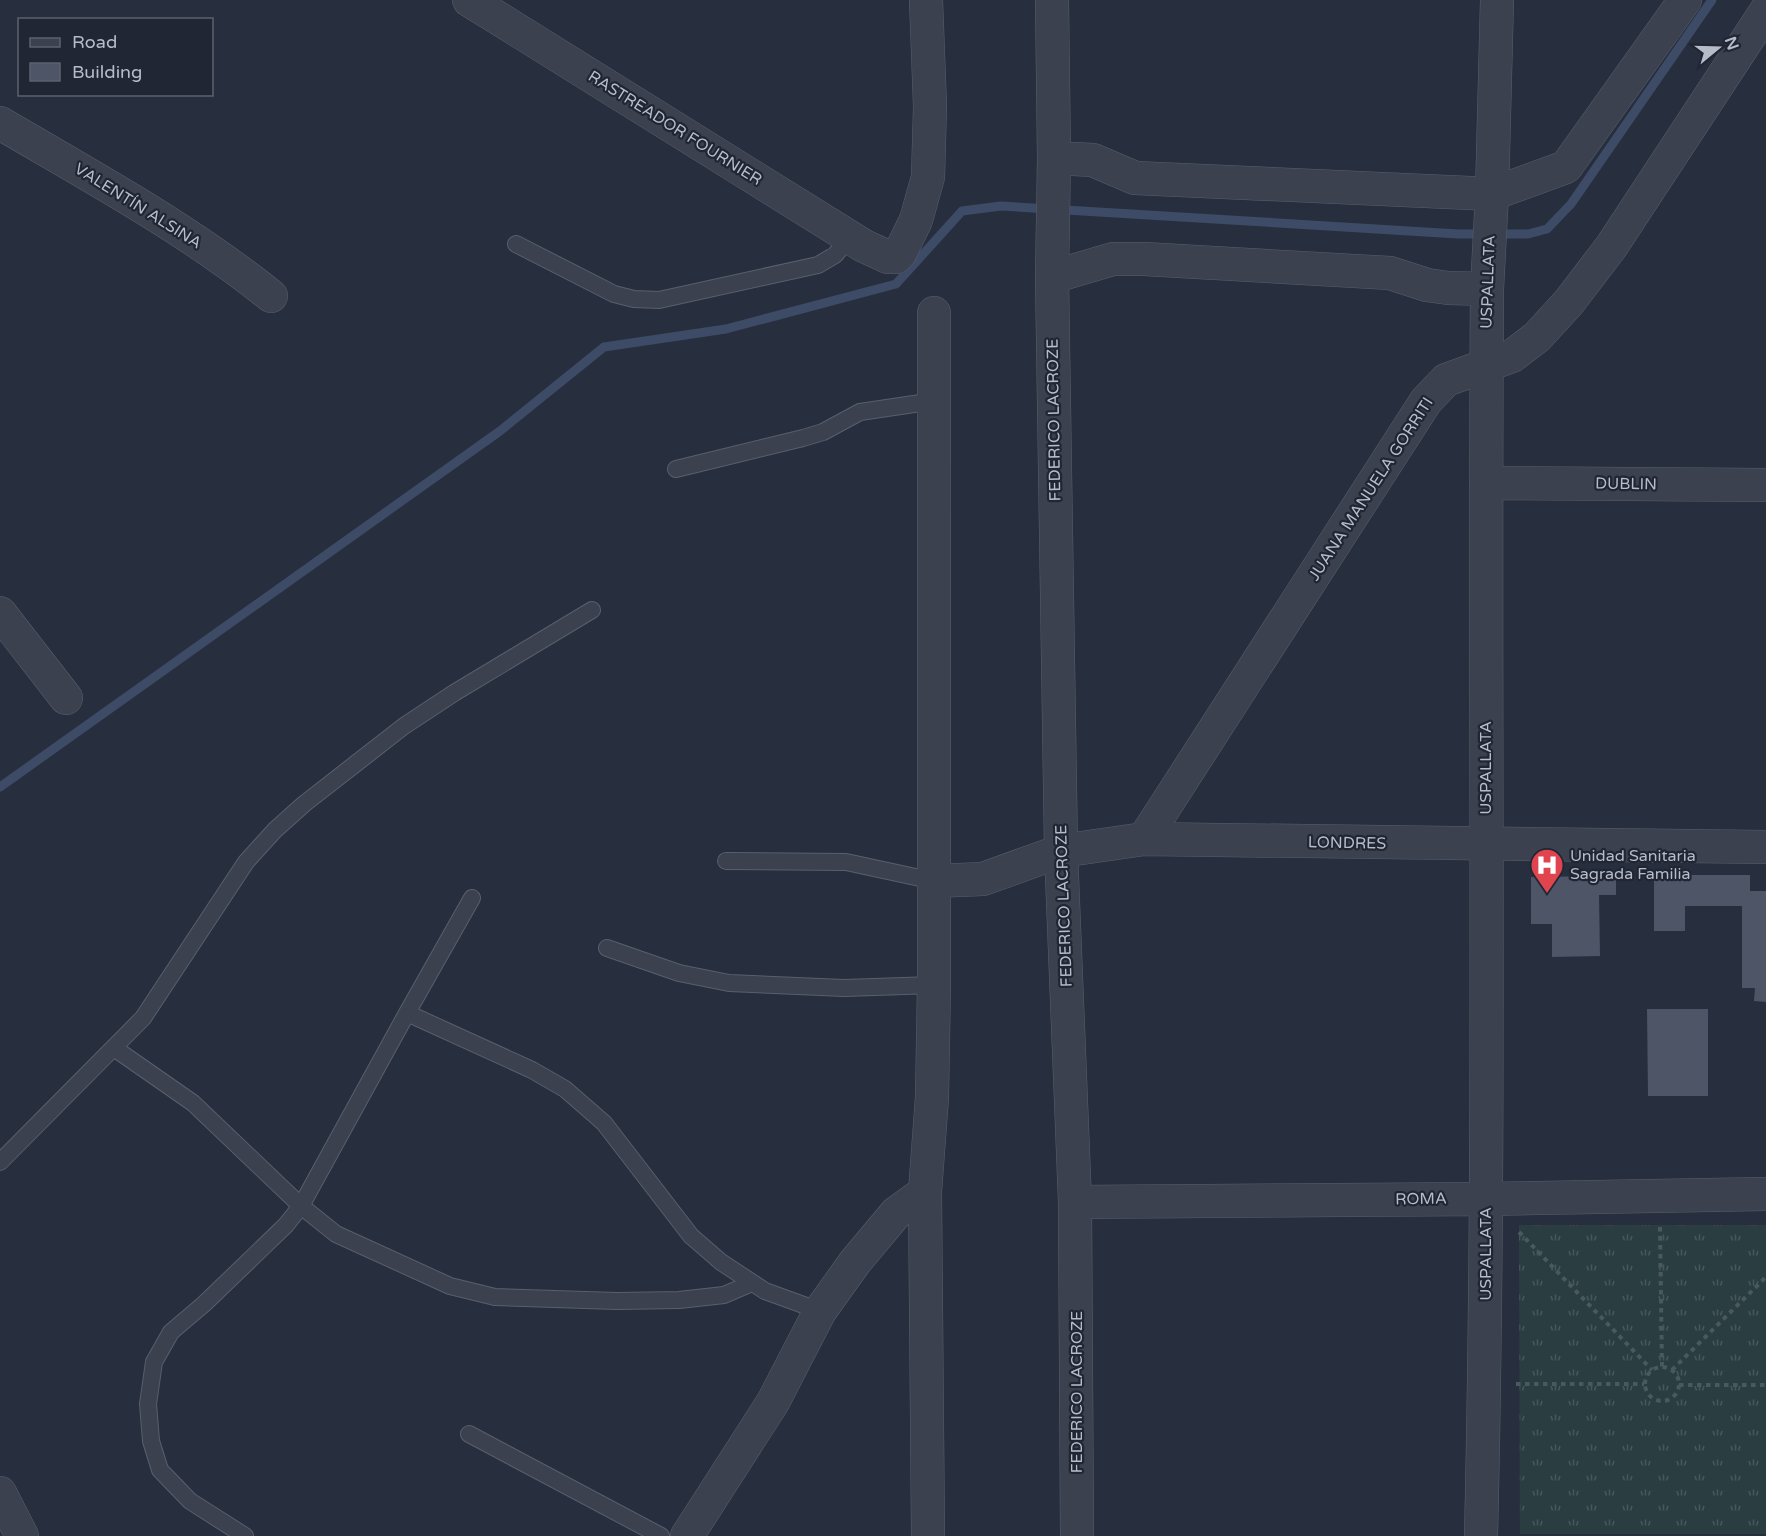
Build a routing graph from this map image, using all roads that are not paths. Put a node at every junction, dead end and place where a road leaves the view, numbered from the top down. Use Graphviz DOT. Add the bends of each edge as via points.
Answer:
graph roads {
  1 [pos="926,0"];
  2 [pos="1052,0"];
  3 [pos="1497,0"];
  4 [pos="1685,0"];
  5 [pos="491,5"];
  6 [pos="1766,11"];
  7 [pos="0,123"];
  8 [pos="1054,158"];
  9 [pos="1491,204"];
  10 [pos="516,244"];
  11 [pos="875,247"];
  12 [pos="1052,269"];
  13 [pos="1487,289"];
  14 [pos="271,296"];
  15 [pos="934,314"];
  16 [pos="1486,364"];
  17 [pos="934,401"];
  18 [pos="676,469"];
  19 [pos="1486,483"];
  20 [pos="1766,485"];
  21 [pos="592,610"];
  22 [pos="0,613"];
  23 [pos="66,698"];
  24 [pos="1144,840"];
  25 [pos="1486,845"];
  26 [pos="1766,847"];
  27 [pos="1062,851"];
  28 [pos="726,861"];
  29 [pos="934,881"];
  30 [pos="472,898"];
  31 [pos="607,948"];
  32 [pos="934,985"];
  33 [pos="407,1013"];
  34 [pos="114,1048"];
  35 [pos="0,1162"];
  36 [pos="925,1192"];
  37 [pos="1766,1194"];
  38 [pos="1486,1199"];
  39 [pos="1076,1202"];
  40 [pos="301,1206"];
  41 [pos="752,1282"];
  42 [pos="820,1311"];
  43 [pos="469,1434"];
  44 [pos="0,1493"];
  45 [pos="22,1536"];
  46 [pos="245,1536"];
  47 [pos="660,1536"];
  48 [pos="687,1536"];
  49 [pos="928,1536"];
  50 [pos="1077,1536"];
  51 [pos="1481,1536"];
  1 -- 11 [label="street" via="928,177 916,220"];
  2 -- 8 [label="street, FEDERICO LACROZE"];
  3 -- 9 [label="street, USPALLATA"];
  4 -- 9 [label="street" via="1566,166"];
  5 -- 11 [label="street, RASTREADOR FOURNIER"];
  6 -- 16 [label="street, JUANA MANUELA GORRITI" via="1611,248 1569,302 1537,337 1512,356"];
  7 -- 14 [label="street, VALENTÍN ALSINA" via="230,263"];
  8 -- 9 [label="street" via="1093,160 1135,178"];
  8 -- 12 [label="street, FEDERICO LACROZE"];
  9 -- 13 [label="street, USPALLATA"];
  10 -- 11 [label="lane" via="614,294 659,300 818,265 835,255"];
  12 -- 13 [label="street" via="1113,259 1144,260 1373,271 1427,285"];
  12 -- 27 [label="street, FEDERICO LACROZE"];
  13 -- 16 [label="street, USPALLATA"];
  15 -- 17 [label="street"];
  16 -- 19 [label="street, USPALLATA"];
  16 -- 24 [label="street, JUANA MANUELA GORRITI" via="1446,380 1426,401"];
  17 -- 18 [label="lane" via="860,412 823,432"];
  17 -- 29 [label="street"];
  19 -- 20 [label="street, DUBLIN"];
  19 -- 25 [label="street, USPALLATA"];
  21 -- 34 [label="lane" via="404,726 304,804 246,862 143,1018"];
  22 -- 23 [label="street"];
  24 -- 25 [label="street, LONDRES"];
  24 -- 27 [label="street, LONDRES"];
  25 -- 26 [label="street, LONDRES"];
  25 -- 38 [label="street, USPALLATA"];
  27 -- 29 [label="street, LONDRES" via="983,879"];
  27 -- 39 [label="street, FEDERICO LACROZE"];
  28 -- 29 [label="lane" via="846,862"];
  29 -- 32 [label="street"];
  30 -- 33 [label="lane"];
  31 -- 32 [label="lane" via="679,973 729,983 844,988"];
  32 -- 36 [label="street"];
  33 -- 40 [label="lane"];
  33 -- 41 [label="lane" via="565,1089 604,1124 692,1236"];
  34 -- 35 [label="lane"];
  34 -- 40 [label="lane" via="194,1103"];
  36 -- 42 [label="street" via="896,1213"];
  36 -- 49 [label="street"];
  37 -- 38 [label="street, ROMA"];
  38 -- 39 [label="street, ROMA"];
  38 -- 51 [label="street, USPALLATA"];
  39 -- 50 [label="street, FEDERICO LACROZE"];
  40 -- 41 [label="lane" via="336,1234 450,1286 495,1297 679,1300 724,1295"];
  40 -- 46 [label="lane" via="286,1225 171,1332 153,1362 148,1404 151,1442 160,1470 190,1501"];
  41 -- 42 [label="lane" via="765,1291"];
  42 -- 48 [label="street" via="773,1402"];
  43 -- 47 [label="lane"];
  44 -- 45 [label="street"];
}
